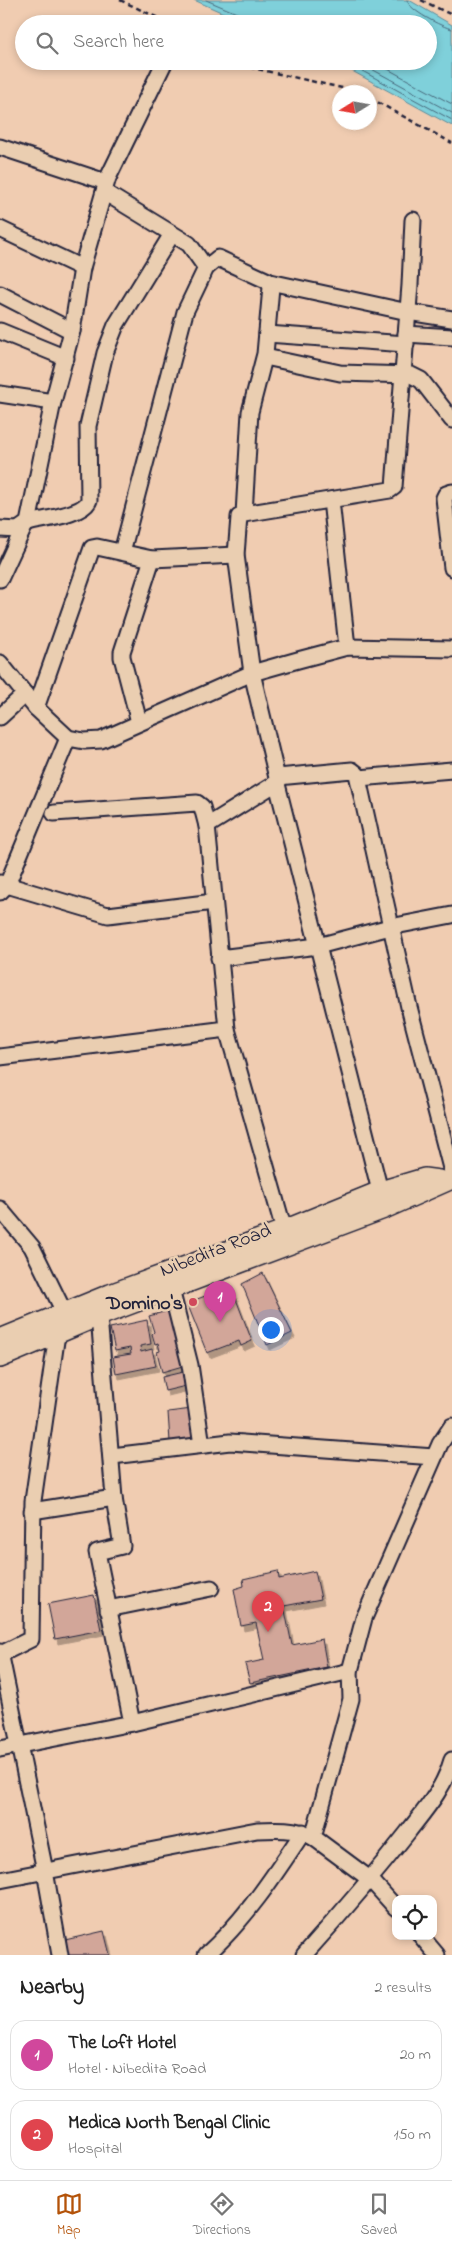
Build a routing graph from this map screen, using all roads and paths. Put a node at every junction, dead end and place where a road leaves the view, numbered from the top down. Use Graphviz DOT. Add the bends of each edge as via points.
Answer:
graph roads {
  1 [pos="120,0"];
  2 [pos="421,0"];
  3 [pos="152,15"];
  4 [pos="452,15"];
  5 [pos="161,70"];
  6 [pos="261,70"];
  7 [pos="332,86"];
  8 [pos="377,102"];
  9 [pos="452,143"];
  10 [pos="0,147"];
  11 [pos="106,186"];
  12 [pos="413,220"];
  13 [pos="0,229"];
  14 [pos="172,234"];
  15 [pos="82,268"];
  16 [pos="206,268"];
  17 [pos="270,282"];
  18 [pos="0,294"];
  19 [pos="408,312"];
  20 [pos="452,319"];
  21 [pos="0,331"];
  22 [pos="72,331"];
  23 [pos="267,334"];
  24 [pos="452,337"];
  25 [pos="406,339"];
  26 [pos="265,357"];
  27 [pos="66,358"];
  28 [pos="403,373"];
  29 [pos="0,394"];
  30 [pos="54,402"];
  31 [pos="452,420"];
  32 [pos="452,492"];
  33 [pos="331,500"];
  34 [pos="244,514"];
  35 [pos="26,525"];
  36 [pos="0,529"];
  37 [pos="122,552"];
  38 [pos="236,555"];
  39 [pos="152,559"];
  40 [pos="452,568"];
  41 [pos="0,579"];
  42 [pos="347,647"];
  43 [pos="452,649"];
  44 [pos="0,663"];
  45 [pos="252,673"];
  46 [pos="25,694"];
  47 [pos="36,708"];
  48 [pos="0,717"];
  49 [pos="140,722"];
  50 [pos="68,738"];
  51 [pos="452,770"];
  52 [pos="359,778"];
  53 [pos="278,781"];
  54 [pos="54,813"];
  55 [pos="207,826"];
  56 [pos="2,887"];
  57 [pos="214,902"];
  58 [pos="452,915"];
  59 [pos="390,927"];
  60 [pos="318,946"];
  61 [pos="220,958"];
  62 [pos="227,1029"];
  63 [pos="0,1057"];
  64 [pos="451,1181"];
  65 [pos="380,1191"];
  66 [pos="0,1209"];
  67 [pos="284,1230"];
  68 [pos="171,1289"];
  69 [pos="64,1312"];
  70 [pos="99,1316"];
  71 [pos="57,1334"];
  72 [pos="0,1339"];
  73 [pos="0,1358"];
  74 [pos="452,1426"];
  75 [pos="202,1445"];
  76 [pos="112,1456"];
  77 [pos="434,1457"];
  78 [pos="114,1498"];
  79 [pos="32,1511"];
  80 [pos="211,1588"];
  81 [pos="108,1609"];
  82 [pos="0,1653"];
  83 [pos="350,1671"];
  84 [pos="132,1724"];
  85 [pos="19,1745"];
  86 [pos="0,1749"];
  87 [pos="452,1760"];
  88 [pos="308,1834"];
  89 [pos="45,1871"];
  90 [pos="0,1880"];
  91 [pos="371,1880"];
  92 [pos="392,1904"];
  93 [pos="424,1940"];
  94 [pos="60,1955"];
  95 [pos="206,1955"];
  96 [pos="304,1955"];
  97 [pos="437,1955"];
  1 -- 3 [label="path"];
  2 -- 4 [label="path"];
  5 -- 11 [label="street"];
  6 -- 7 [label="path"];
  8 -- 9 [label="path"];
  10 -- 11 [label="street" via="104,182"];
  11 -- 14 [label="street"];
  11 -- 15 [label="street"];
  12 -- 19 [label="street"];
  13 -- 15 [label="street"];
  14 -- 16 [label="street" via="189,244"];
  14 -- 35 [label="street" via="116,324 105,353 88,426 87,505 79,511"];
  15 -- 22 [label="street"];
  16 -- 17 [label="street" via="220,258"];
  16 -- 37 [label="street" via="185,312"];
  17 -- 19 [label="street"];
  17 -- 23 [label="street"];
  18 -- 22 [label="street"];
  19 -- 20 [label="street"];
  19 -- 25 [label="street"];
  21 -- 27 [label="street"];
  22 -- 27 [label="street"];
  23 -- 25 [label="street"];
  23 -- 26 [label="street"];
  24 -- 25 [label="street"];
  25 -- 28 [label="street"];
  26 -- 28 [label="street" via="340,373"];
  26 -- 34 [label="street" via="250,412"];
  27 -- 30 [label="street"];
  28 -- 31 [label="street" via="420,380"];
  28 -- 33 [label="street" via="394,487"];
  29 -- 30 [label="street"];
  30 -- 35 [label="street"];
  32 -- 40 [label="street" via="444,498"];
  33 -- 34 [label="street"];
  33 -- 42 [label="street"];
  34 -- 38 [label="street" via="239,517"];
  35 -- 36 [label="street" via="10,530"];
  35 -- 41 [label="street"];
  37 -- 39 [label="street"];
  37 -- 47 [label="street" via="92,548"];
  38 -- 39 [label="street"];
  38 -- 45 [label="street"];
  39 -- 49 [label="street" via="122,652"];
  42 -- 43 [label="street"];
  42 -- 45 [label="street"];
  44 -- 46 [label="street"];
  45 -- 49 [label="street"];
  45 -- 53 [label="street"];
  46 -- 47 [label="street"];
  46 -- 48 [label="street"];
  47 -- 50 [label="street"];
  49 -- 50 [label="street" via="101,740"];
  50 -- 56 [label="street"];
  51 -- 52 [label="street"];
  52 -- 53 [label="street" via="352,770"];
  52 -- 59 [label="street"];
  53 -- 55 [label="street"];
  53 -- 60 [label="street"];
  54 -- 55 [label="street" via="197,803 202,807"];
  55 -- 57 [label="street"];
  56 -- 57 [label="street" via="108,915"];
  57 -- 61 [label="street"];
  58 -- 59 [label="street"];
  59 -- 60 [label="street"];
  59 -- 64 [label="street"];
  60 -- 61 [label="street"];
  60 -- 65 [label="street"];
  61 -- 62 [label="street"];
  62 -- 63 [label="street"];
  62 -- 67 [label="street"];
  64 -- 65 [label="street, Nibedita Road" via="424,1178"];
  64 -- 68 [label="street, Nibedita Road"];
  65 -- 67 [label="street, Nibedita Road"];
  66 -- 69 [label="street" via="32,1247"];
  67 -- 69 [label="street, Nibedita Road"];
  68 -- 70 [label="street, Nibedita Road"];
  68 -- 75 [label="street" via="190,1365"];
  69 -- 72 [label="street, Nibedita Road"];
  70 -- 71 [label="street, Nibedita Road"];
  70 -- 76 [label="street"];
  71 -- 73 [label="street, Nibedita Road"];
  71 -- 79 [label="street"];
  74 -- 77 [label="street"];
  75 -- 76 [label="street"];
  75 -- 77 [label="street" via="238,1442"];
  76 -- 78 [label="street"];
  77 -- 83 [label="street" via="364,1618"];
  78 -- 79 [label="street"];
  78 -- 81 [label="street" via="122,1546 97,1552"];
  79 -- 82 [label="street" via="31,1640"];
  80 -- 81 [label="street"];
  81 -- 84 [label="street"];
  82 -- 85 [label="street"];
  83 -- 84 [label="street"];
  83 -- 88 [label="street" via="351,1699"];
  84 -- 85 [label="street"];
  85 -- 86 [label="street"];
  85 -- 89 [label="street"];
  87 -- 91 [label="street" via="448,1774 428,1806"];
  88 -- 89 [label="street" via="278,1829 257,1830"];
  88 -- 91 [label="street"];
  88 -- 95 [label="street" via="265,1889"];
  89 -- 90 [label="street"];
  89 -- 94 [label="street"];
  91 -- 92 [label="street"];
  91 -- 96 [label="street"];
  93 -- 97 [label="street"];
}
